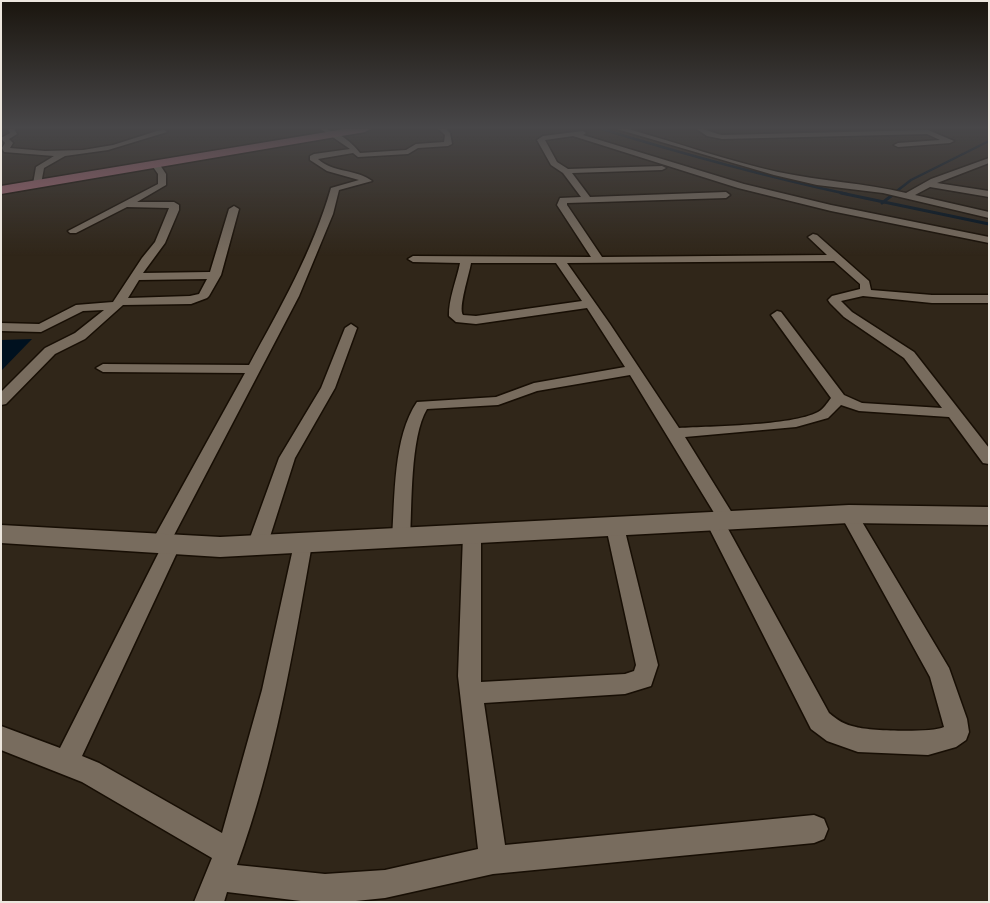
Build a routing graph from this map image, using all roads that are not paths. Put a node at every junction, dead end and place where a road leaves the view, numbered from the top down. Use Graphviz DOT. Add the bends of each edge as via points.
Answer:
graph roads {
  1 [pos="39,171"];
  2 [pos="113,171"];
  3 [pos="160,171"];
  4 [pos="340,171"];
  5 [pos="566,171"];
  6 [pos="690,171"];
  7 [pos="768,171"];
  8 [pos="961,171"];
  9 [pos="37,184"];
  10 [pos="929,184"];
  11 [pos="1,190"];
  12 [pos="989,194"];
  13 [pos="726,195"];
  14 [pos="905,195"];
  15 [pos="587,199"];
  16 [pos="127,204"];
  17 [pos="234,209"];
  18 [pos="989,215"];
  19 [pos="73,231"];
  20 [pos="813,238"];
  21 [pos="989,240"];
  22 [pos="836,258"];
  23 [pos="413,259"];
  24 [pos="466,260"];
  25 [pos="558,260"];
  26 [pos="599,260"];
  27 [pos="215,275"];
  28 [pos="136,277"];
  29 [pos="863,293"];
  30 [pos="989,299"];
  31 [pos="118,304"];
  32 [pos="590,304"];
  33 [pos="777,315"];
  34 [pos="1,327"];
  35 [pos="351,328"];
  36 [pos="103,368"];
  37 [pos="255,369"];
  38 [pos="634,370"];
  39 [pos="839,398"];
  40 [pos="1,401"];
  41 [pos="955,413"];
  42 [pos="674,433"];
  43 [pos="989,459"];
  44 [pos="848,514"];
  45 [pos="989,516"];
  46 [pos="721,522"];
  47 [pos="615,527"];
  48 [pos="1,534"];
  49 [pos="472,535"];
  50 [pos="401,539"];
  51 [pos="166,543"];
  52 [pos="303,544"];
  53 [pos="257,546"];
  54 [pos="472,693"];
  55 [pos="1,738"];
  56 [pos="66,763"];
  57 [pos="814,829"];
  58 [pos="493,860"];
  59 [pos="219,877"];
  1 -- 9 [label="street"];
  2 -- 9 [label="main road"];
  3 -- 16 [label="street" via="162,185"];
  4 -- 37 [label="street" via="368,181 335,188 328,214 293,296"];
  5 -- 15 [label="street"];
  6 -- 21 [label="street" via="794,199"];
  7 -- 14 [label="street"];
  8 -- 10 [label="street"];
  9 -- 11 [label="main road"];
  10 -- 12 [label="street"];
  10 -- 14 [label="street"];
  13 -- 15 [label="street"];
  14 -- 18 [label="street"];
  15 -- 26 [label="street" via="563,200 562,204"];
  16 -- 19 [label="street"];
  16 -- 28 [label="street" via="175,207 160,243"];
  17 -- 27 [label="street"];
  20 -- 22 [label="street"];
  22 -- 26 [label="street"];
  22 -- 29 [label="street" via="865,284"];
  23 -- 24 [label="street"];
  24 -- 25 [label="street"];
  24 -- 32 [label="street" via="454,306 455,316 460,320"];
  25 -- 26 [label="street"];
  25 -- 32 [label="street"];
  27 -- 28 [label="street"];
  27 -- 31 [label="street" via="206,293 199,298"];
  28 -- 31 [label="street"];
  29 -- 30 [label="street" via="932,299"];
  29 -- 41 [label="street" via="834,300 909,355"];
  31 -- 34 [label="street" via="80,308 41,328"];
  31 -- 40 [label="street" via="80,336 50,351"];
  32 -- 38 [label="street"];
  33 -- 39 [label="street"];
  35 -- 53 [label="street" via="328,388 287,458"];
  36 -- 37 [label="street"];
  37 -- 51 [label="street"];
  38 -- 42 [label="street"];
  38 -- 50 [label="street" via="550,384 498,401 422,405 417,410 409,441"];
  39 -- 41 [label="street" via="859,407"];
  39 -- 42 [label="street" via="823,416 812,420"];
  41 -- 43 [label="street"];
  42 -- 46 [label="street"];
  44 -- 45 [label="street"];
  44 -- 46 [label="street"];
  44 -- 46 [label="street" via="941,675 957,732 947,739 928,743 858,740 836,733 820,721"];
  46 -- 47 [label="street"];
  47 -- 49 [label="street"];
  47 -- 54 [label="street" via="647,665 643,679 625,684"];
  48 -- 51 [label="street"];
  49 -- 50 [label="street"];
  49 -- 54 [label="street" via="469,676"];
  50 -- 52 [label="street"];
  51 -- 53 [label="street"];
  51 -- 56 [label="street"];
  52 -- 53 [label="street"];
  52 -- 59 [label="street" via="274,690 239,822"];
  54 -- 58 [label="street"];
  55 -- 56 [label="street"];
  56 -- 59 [label="street" via="90,772"];
  57 -- 58 [label="street"];
  58 -- 59 [label="street" via="385,884 324,889"];
}
